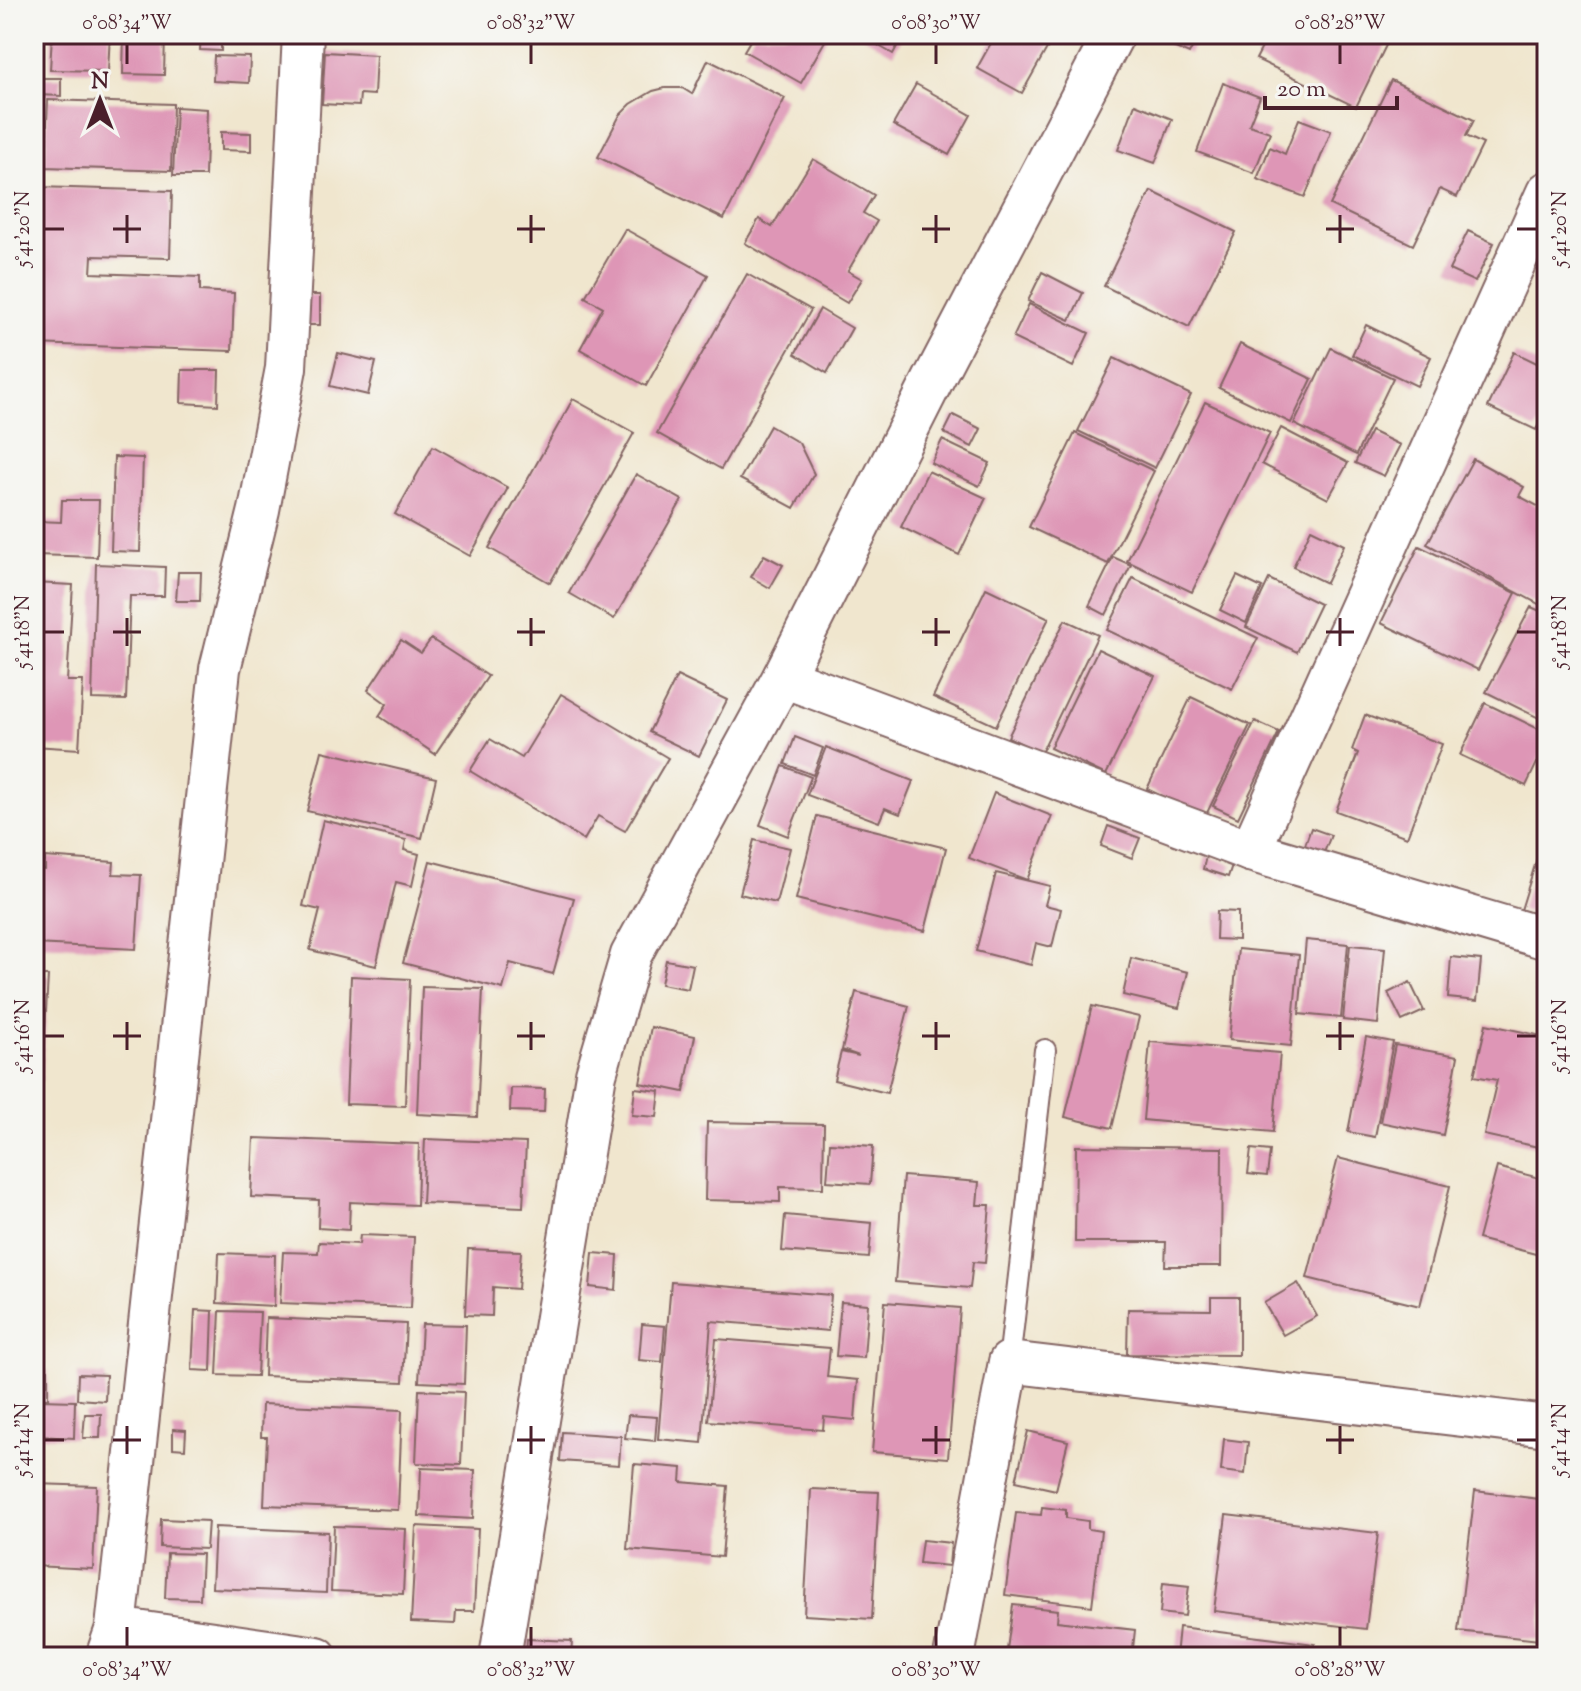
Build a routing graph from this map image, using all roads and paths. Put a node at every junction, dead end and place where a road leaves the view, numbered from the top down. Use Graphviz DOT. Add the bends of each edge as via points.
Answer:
graph roads {
  1 [pos="303,34"];
  2 [pos="1114,34"];
  3 [pos="1547,192"];
  4 [pos="783,677"];
  5 [pos="1250,851"];
  6 [pos="1547,939"];
  7 [pos="1045,1050"];
  8 [pos="1009,1362"];
  9 [pos="1547,1426"];
  10 [pos="111,1642"];
  11 [pos="317,1657"];
  12 [pos="500,1657"];
  13 [pos="954,1657"];
  1 -- 10 [label="street" via="286,368 259,510 220,669"];
  2 -- 4 [label="street"];
  3 -- 5 [label="street"];
  4 -- 5 [label="street"];
  4 -- 12 [label="street" via="631,955 596,1074"];
  5 -- 6 [label="street"];
  7 -- 8 [label="lane"];
  8 -- 9 [label="street"];
  8 -- 13 [label="street"];
  10 -- 11 [label="street"];
}
